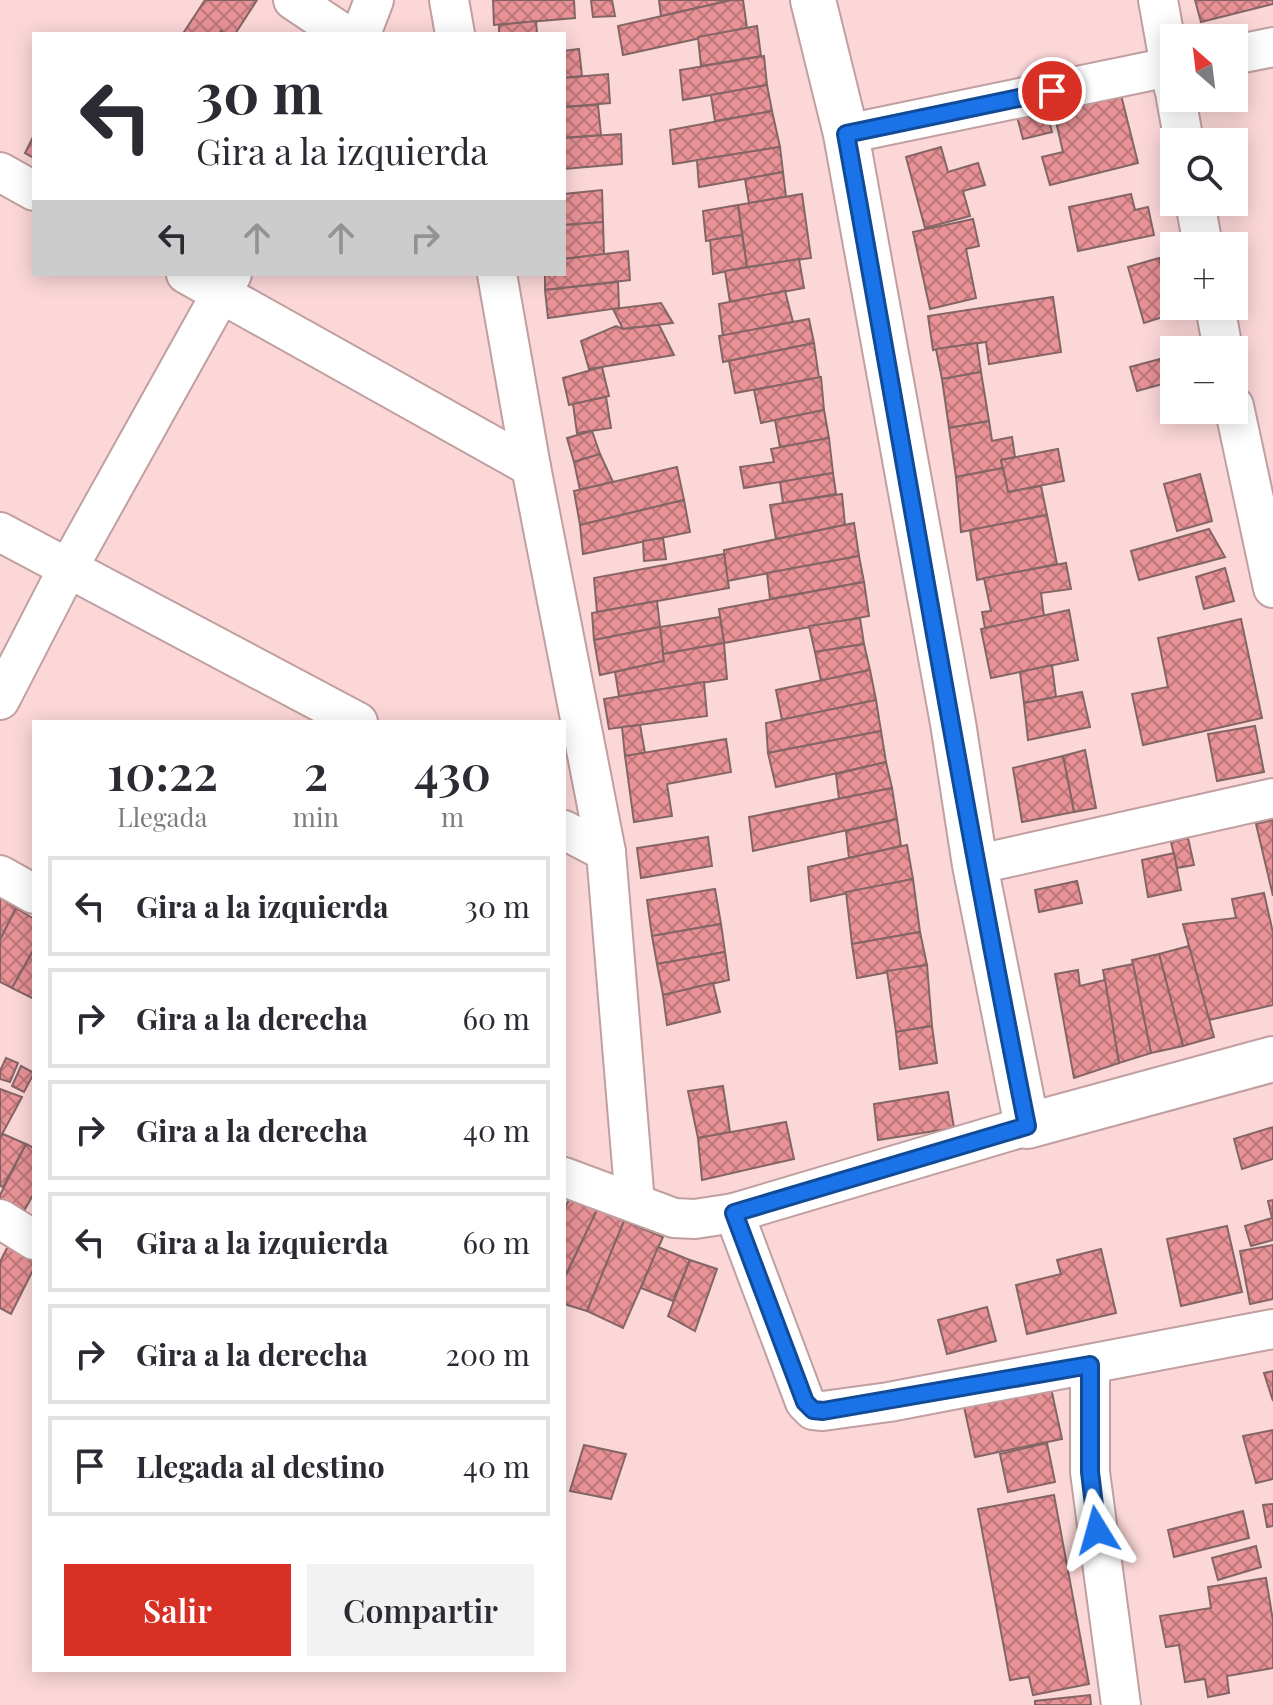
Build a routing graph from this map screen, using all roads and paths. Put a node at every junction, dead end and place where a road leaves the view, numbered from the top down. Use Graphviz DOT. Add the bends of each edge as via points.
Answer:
graph roads {
  1 [pos="293,0"];
  2 [pos="374,0"];
  3 [pos="449,0"];
  4 [pos="813,0"];
  5 [pos="1158,0"];
  6 [pos="1162,24"];
  7 [pos="341,32"];
  8 [pos="362,32"];
  9 [pos="455,32"];
  10 [pos="1273,47"];
  11 [pos="1248,52"];
  12 [pos="1160,82"];
  13 [pos="846,134"];
  14 [pos="0,172"];
  15 [pos="32,190"];
  16 [pos="194,276"];
  17 [pos="497,276"];
  18 [pos="227,284"];
  19 [pos="1241,424"];
  20 [pos="531,467"];
  21 [pos="1261,477"];
  22 [pos="0,532"];
  23 [pos="67,570"];
  24 [pos="1273,588"];
  25 [pos="0,700"];
  26 [pos="354,720"];
  27 [pos="1273,798"];
  28 [pos="566,831"];
  29 [pos="606,852"];
  30 [pos="975,865"];
  31 [pos="0,875"];
  32 [pos="32,893"];
  33 [pos="1273,1059"];
  34 [pos="1027,1126"];
  35 [pos="566,1178"];
  36 [pos="635,1203"];
  37 [pos="734,1213"];
  38 [pos="0,1219"];
  39 [pos="32,1239"];
  40 [pos="1273,1329"];
  41 [pos="1090,1365"];
  42 [pos="1121,1705"];
  1 -- 7 [label="street"];
  2 -- 8 [label="street"];
  3 -- 9 [label="street"];
  4 -- 13 [label="street"];
  5 -- 6 [label="street"];
  10 -- 11 [label="street"];
  12 -- 13 [label="street"];
  13 -- 30 [label="street"];
  14 -- 15 [label="street"];
  16 -- 18 [label="street"];
  17 -- 20 [label="street"];
  18 -- 20 [label="street"];
  18 -- 23 [label="street"];
  19 -- 21 [label="street"];
  20 -- 29 [label="street"];
  21 -- 24 [label="street"];
  22 -- 23 [label="street"];
  23 -- 25 [label="street"];
  23 -- 26 [label="street"];
  27 -- 30 [label="street"];
  28 -- 29 [label="street"];
  29 -- 36 [label="street"];
  30 -- 34 [label="street"];
  31 -- 32 [label="street"];
  33 -- 34 [label="street"];
  34 -- 37 [label="street"];
  35 -- 36 [label="street"];
  36 -- 37 [label="street" via="674,1218"];
  37 -- 41 [label="street" via="805,1402 813,1410 889,1402"];
  38 -- 39 [label="street"];
  40 -- 41 [label="street"];
  41 -- 42 [label="street" via="1090,1472"];
}
